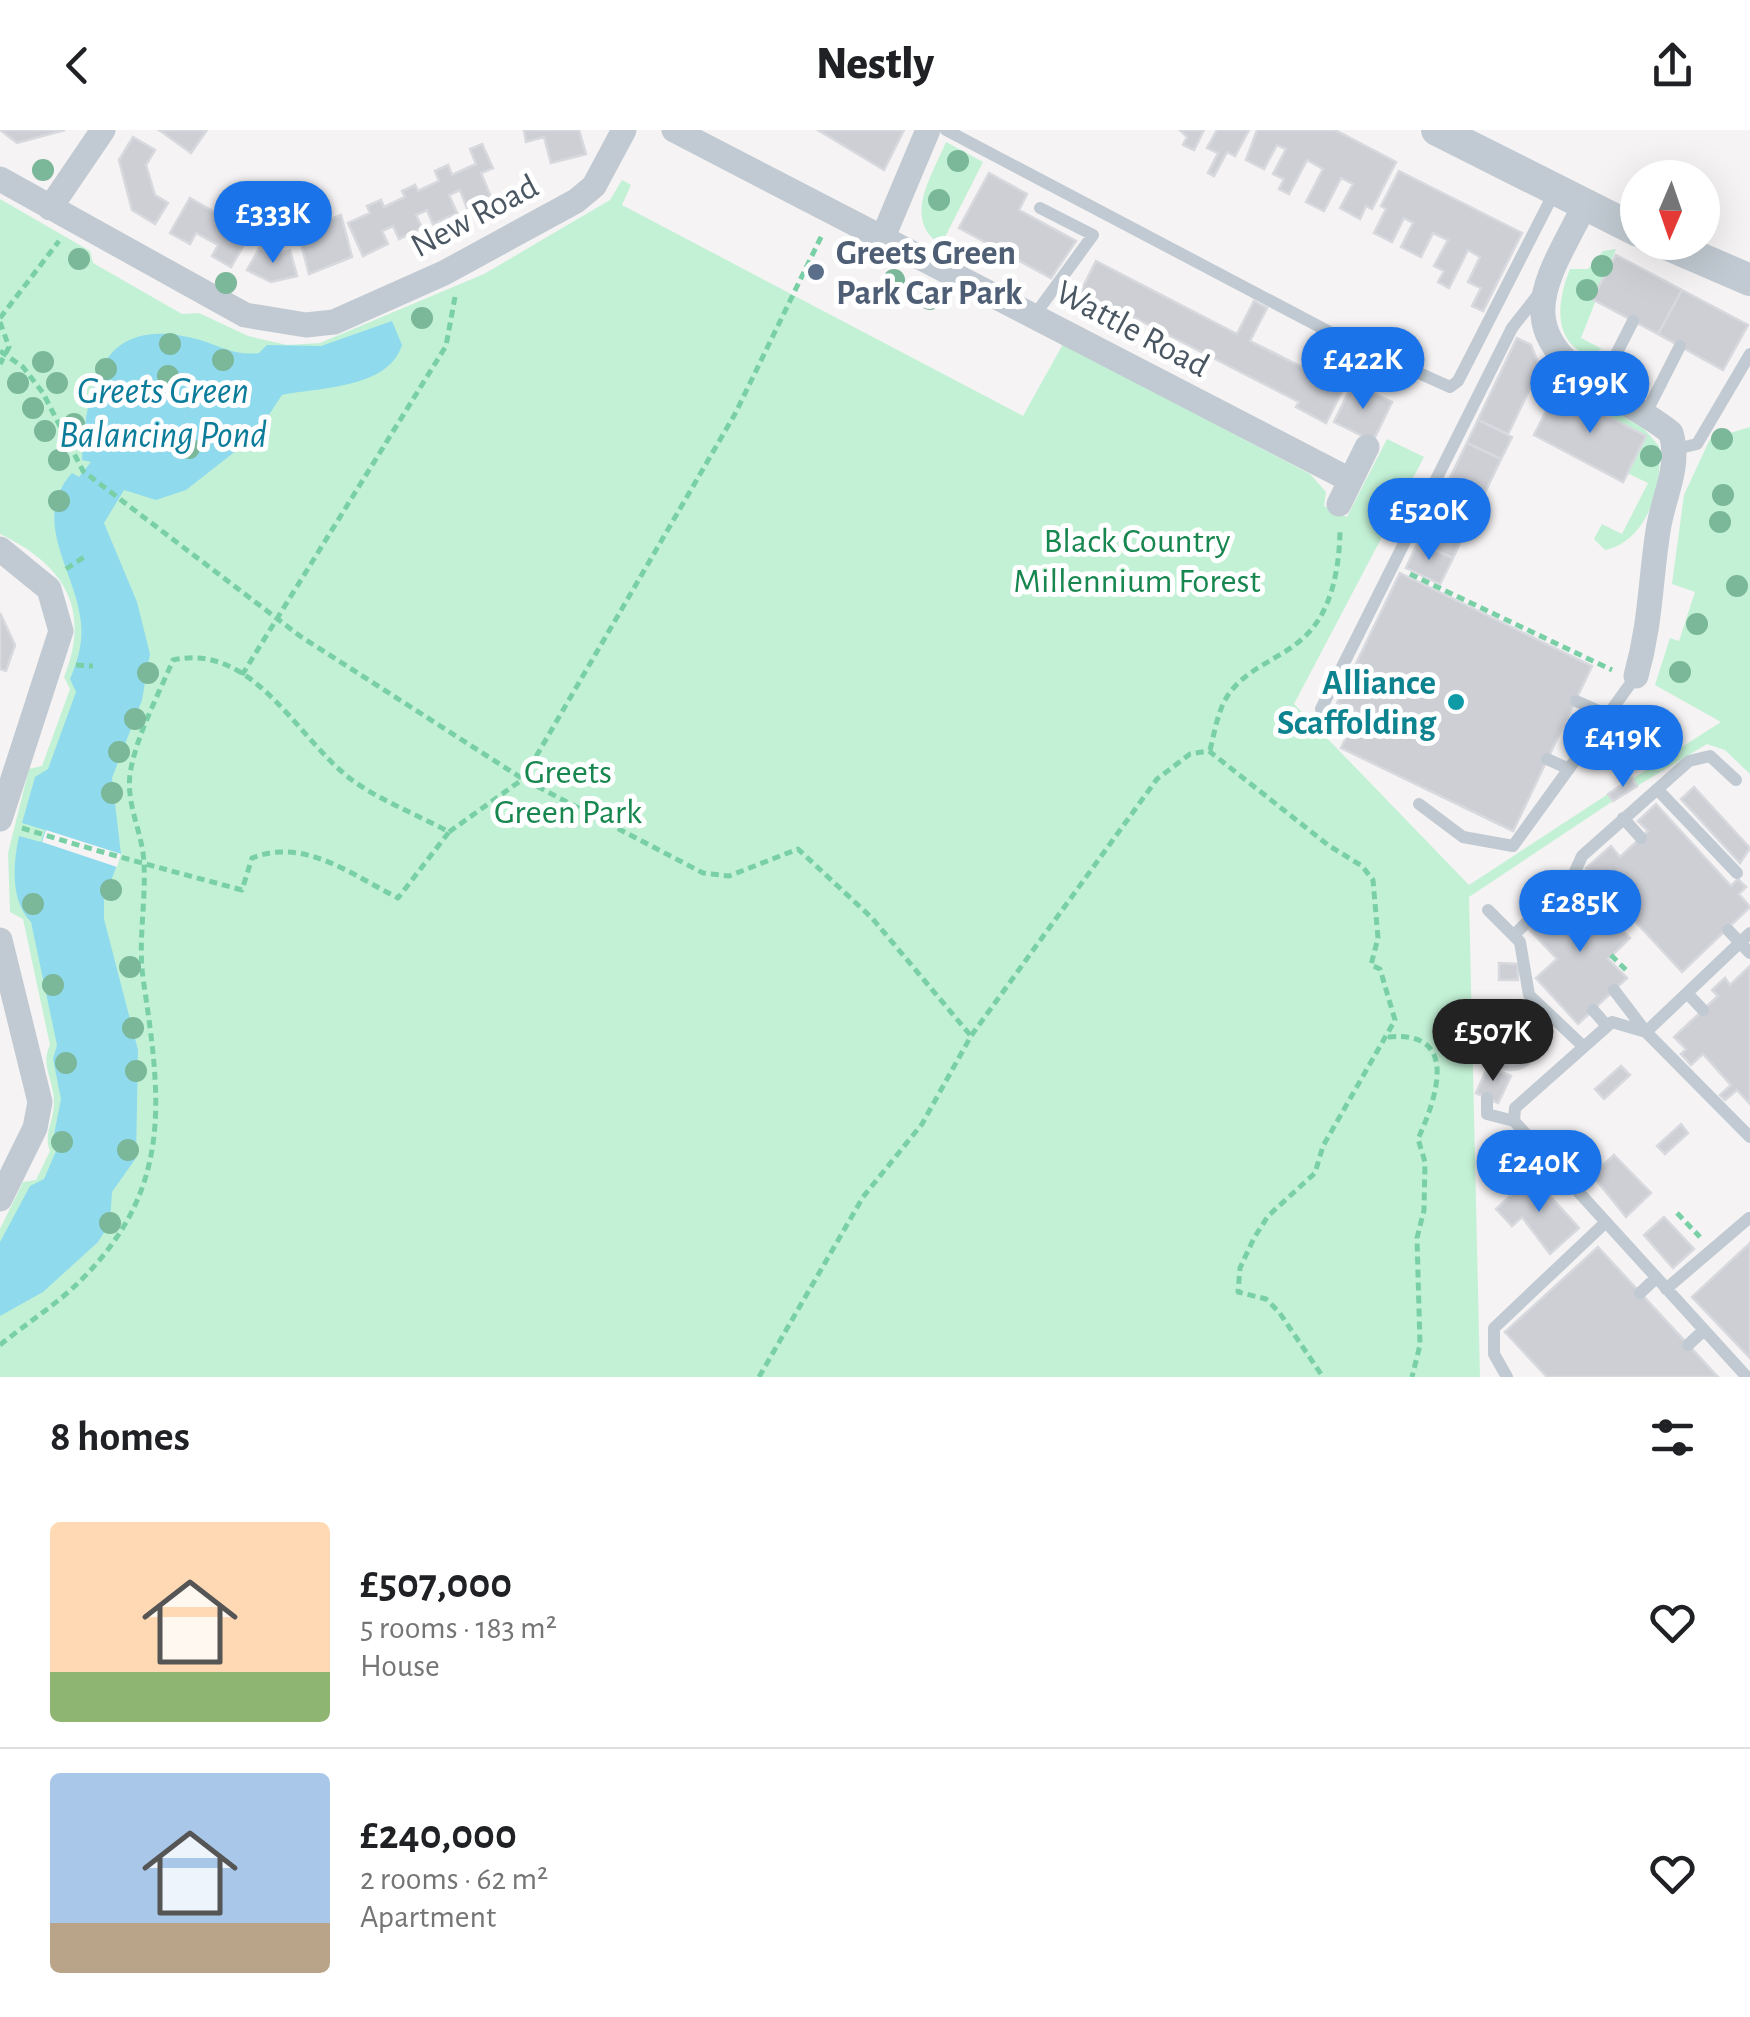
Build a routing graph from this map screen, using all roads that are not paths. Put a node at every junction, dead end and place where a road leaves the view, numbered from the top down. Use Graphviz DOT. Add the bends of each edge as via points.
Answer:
graph roads {
  1 [pos="103,130"];
  2 [pos="624,130"];
  3 [pos="674,130"];
  4 [pos="928,130"];
  5 [pos="946,130"];
  6 [pos="1437,130"];
  7 [pos="0,180"];
  8 [pos="1569,199"];
  9 [pos="50,208"];
  10 [pos="1040,208"];
  11 [pos="1620,223"];
  12 [pos="883,236"];
  13 [pos="1704,260"];
  14 [pos="1551,278"];
  15 [pos="1750,280"];
  16 [pos="1034,316"];
  17 [pos="1633,321"];
  18 [pos="1680,346"];
  19 [pos="1750,354"];
  20 [pos="1600,384"];
  21 [pos="1646,413"];
  22 [pos="1367,446"];
  23 [pos="1676,449"];
  24 [pos="0,549"];
  25 [pos="1635,678"];
  26 [pos="1576,701"];
  27 [pos="1321,709"];
  28 [pos="1608,716"];
  29 [pos="1547,760"];
  30 [pos="1569,769"];
  31 [pos="1736,780"];
  32 [pos="1657,790"];
  33 [pos="1419,804"];
  34 [pos="1623,818"];
  35 [pos="0,819"];
  36 [pos="1641,838"];
  37 [pos="1737,873"];
  38 [pos="1488,910"];
  39 [pos="1728,930"];
  40 [pos="1514,936"];
  41 [pos="0,940"];
  42 [pos="1747,943"];
  43 [pos="1614,990"];
  44 [pos="1687,993"];
  45 [pos="1593,1010"];
  46 [pos="1703,1010"];
  47 [pos="1608,1026"];
  48 [pos="1646,1032"];
  49 [pos="1584,1047"];
  50 [pos="1488,1098"];
  51 [pos="1514,1121"];
  52 [pos="1750,1137"];
  53 [pos="0,1199"];
  54 [pos="1749,1218"];
  55 [pos="1606,1222"];
  56 [pos="1656,1278"];
  57 [pos="1666,1289"];
  58 [pos="1640,1292"];
  59 [pos="1712,1331"];
  60 [pos="1688,1345"];
  61 [pos="1507,1377"];
  62 [pos="1747,1377"];
  1 -- 9 [label="street"];
  2 -- 9 [label="street, New Road" via="594,186 576,201 444,273 334,322 306,325 245,315"];
  3 -- 12 [label="street, Wattle Road"];
  4 -- 12 [label="street"];
  5 -- 8 [label="lane" via="1341,338 1450,387"];
  6 -- 8 [label="street"];
  7 -- 9 [label="street, New Road"];
  8 -- 11 [label="street"];
  8 -- 14 [label="street"];
  10 -- 16 [label="lane" via="1094,235"];
  12 -- 16 [label="street, Wattle Road"];
  13 -- 15 [label="street"];
  14 -- 20 [label="street" via="1542,315 1548,333 1565,359"];
  14 -- 27 [label="lane" via="1512,328 1350,664"];
  16 -- 22 [label="street, Wattle Road" via="1345,492"];
  17 -- 20 [label="lane"];
  18 -- 21 [label="lane"];
  19 -- 23 [label="lane" via="1697,444"];
  20 -- 21 [label="street"];
  21 -- 23 [label="street" via="1671,433"];
  23 -- 25 [label="street"];
  24 -- 35 [label="street" via="49,589 61,631"];
  25 -- 28 [label="lane"];
  26 -- 28 [label="lane"];
  28 -- 30 [label="lane"];
  29 -- 30 [label="lane"];
  30 -- 33 [label="lane" via="1527,816 1514,846 1463,837"];
  31 -- 32 [label="lane" via="1710,756 1689,762"];
  32 -- 34 [label="lane"];
  32 -- 37 [label="lane"];
  34 -- 36 [label="lane"];
  34 -- 40 [label="lane"];
  38 -- 40 [label="lane"];
  39 -- 42 [label="lane"];
  40 -- 49 [label="lane" via="1529,995"];
  41 -- 53 [label="street" via="40,1102 36,1128"];
  42 -- 44 [label="lane"];
  43 -- 48 [label="lane"];
  44 -- 46 [label="lane"];
  44 -- 48 [label="lane"];
  45 -- 47 [label="lane"];
  47 -- 48 [label="lane"];
  47 -- 49 [label="lane"];
  48 -- 52 [label="lane"];
  49 -- 51 [label="lane" via="1515,1108"];
  50 -- 51 [label="lane" via="1486,1114"];
  51 -- 55 [label="lane"];
  54 -- 57 [label="lane"];
  55 -- 56 [label="lane"];
  55 -- 61 [label="lane" via="1568,1266 1494,1328 1494,1354"];
  56 -- 57 [label="lane"];
  56 -- 58 [label="lane"];
  57 -- 59 [label="lane"];
  59 -- 60 [label="lane"];
  59 -- 62 [label="lane"];
}
